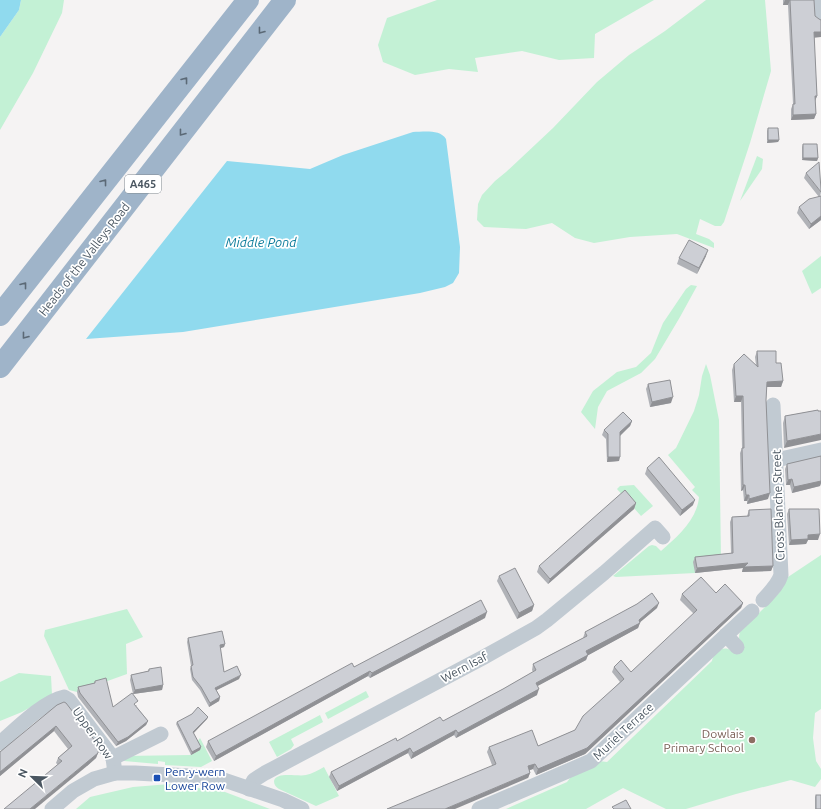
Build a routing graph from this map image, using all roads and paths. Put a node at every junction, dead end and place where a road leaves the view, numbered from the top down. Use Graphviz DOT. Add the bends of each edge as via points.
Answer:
graph roads {
  1 [pos="248,0"];
  2 [pos="285,0"];
  3 [pos="0,315"];
  4 [pos="0,367"];
  5 [pos="773,405"];
  6 [pos="821,450"];
  7 [pos="776,460"];
  8 [pos="663,537"];
  9 [pos="763,600"];
  10 [pos="752,611"];
  11 [pos="726,635"];
  12 [pos="737,647"];
  13 [pos="161,734"];
  14 [pos="0,743"];
  15 [pos="114,766"];
  16 [pos="249,789"];
  17 [pos="52,809"];
  18 [pos="302,809"];
  19 [pos="479,809"];
  3 -- 1 [label="highway, A465, one-way"];
  2 -- 4 [label="highway, Heads of the Valleys Road / A465, one-way"];
  5 -- 7 [label="street, Cross Blanche Street"];
  6 -- 7 [label="street"];
  7 -- 9 [label="street, Cross Blanche Street" via="781,575"];
  8 -- 16 [label="street, Wern Isaf" via="654,528 570,602 536,628 264,773 254,780"];
  10 -- 11 [label="street, Muriel Terrace"];
  11 -- 12 [label="street"];
  11 -- 19 [label="street, Muriel Terrace" via="591,761"];
  13 -- 15 [label="street"];
  14 -- 15 [label="street, Upper Row" via="40,710 64,697 69,700"];
  15 -- 16 [label="street" via="143,773 224,780"];
  15 -- 17 [label="street" via="73,791"];
  16 -- 18 [label="street"];
}
